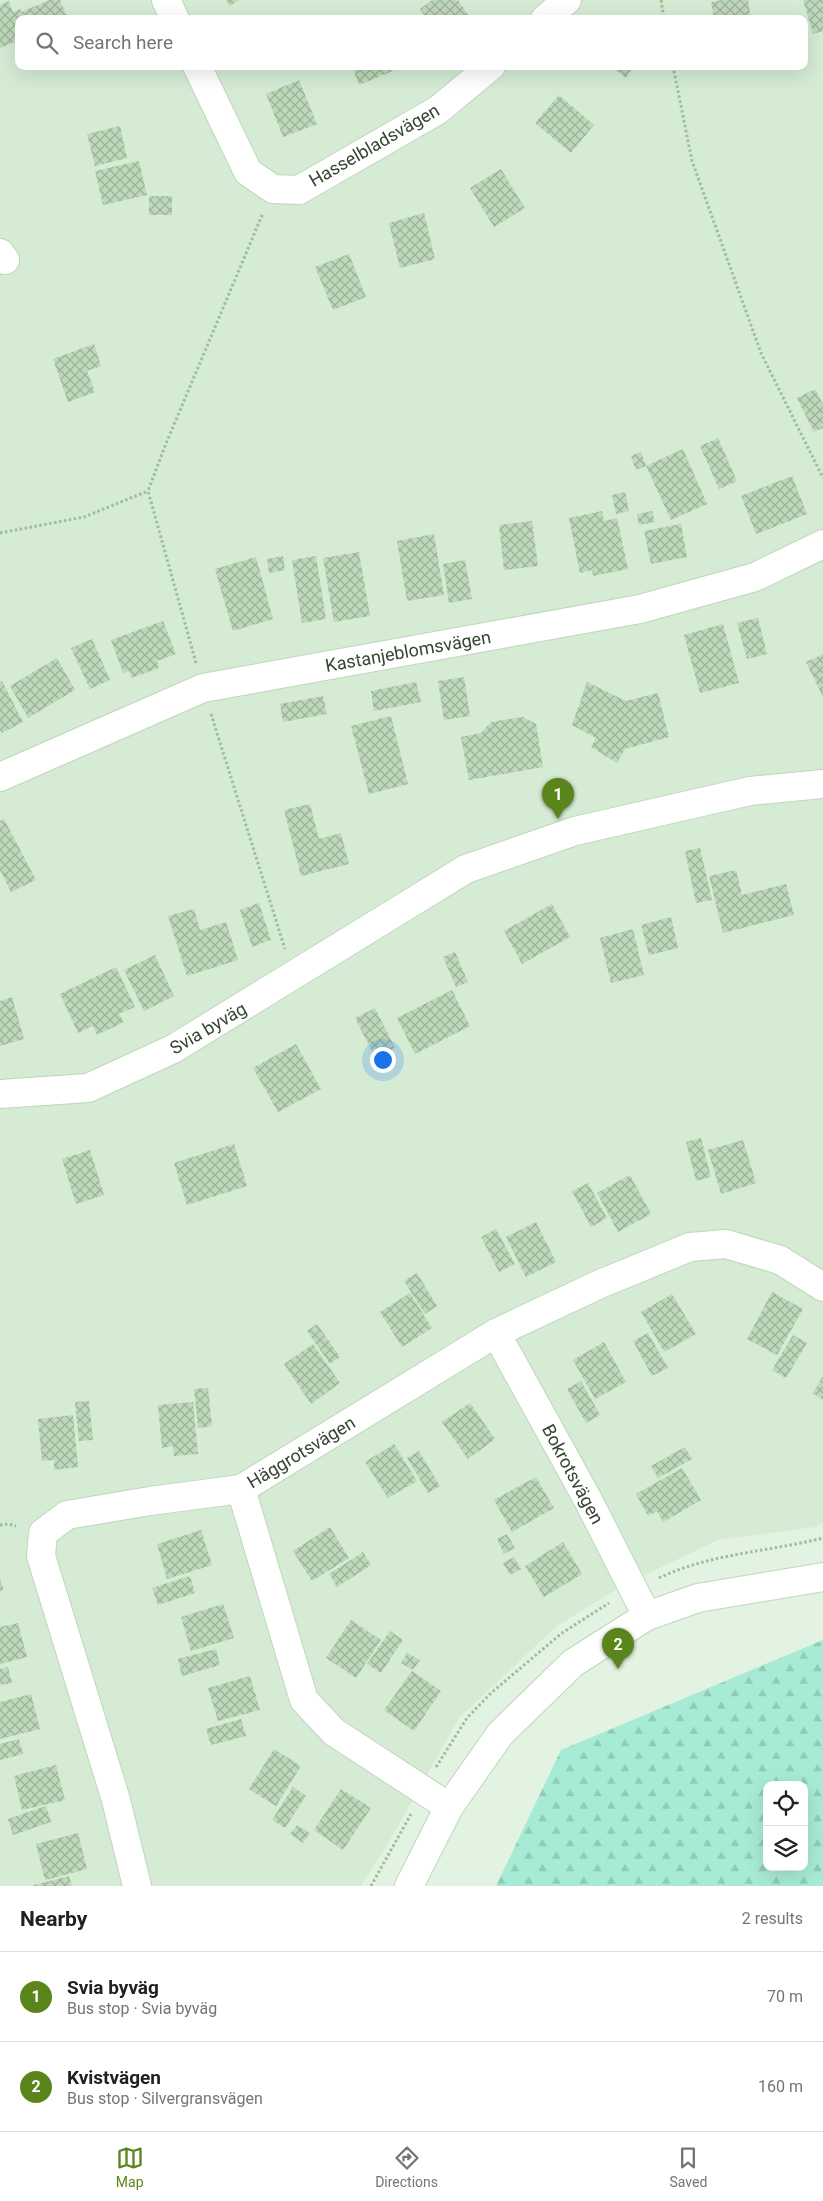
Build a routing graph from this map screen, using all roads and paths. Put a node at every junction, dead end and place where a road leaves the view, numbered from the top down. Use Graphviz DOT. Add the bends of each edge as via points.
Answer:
graph roads {
  1 [pos="166,0"];
  2 [pos="567,0"];
  3 [pos="660,0"];
  4 [pos="173,15"];
  5 [pos="550,15"];
  6 [pos="663,15"];
  7 [pos="199,70"];
  8 [pos="485,70"];
  9 [pos="674,70"];
  10 [pos="273,189"];
  11 [pos="823,478"];
  12 [pos="148,491"];
  13 [pos="0,533"];
  14 [pos="823,544"];
  15 [pos="203,688"];
  16 [pos="0,777"];
  17 [pos="823,784"];
  18 [pos="294,976"];
  19 [pos="0,1094"];
  20 [pos="823,1287"];
  21 [pos="496,1333"];
  22 [pos="241,1489"];
  23 [pos="823,1577"];
  24 [pos="647,1616"];
  25 [pos="449,1807"];
  26 [pos="137,1886"];
  27 [pos="409,1886"];
  1 -- 4 [label="street"];
  2 -- 5 [label="street"];
  3 -- 6 [label="path"];
  7 -- 10 [label="street" via="248,172"];
  8 -- 10 [label="street, Hasselbladsvägen" via="438,110 299,190"];
  9 -- 11 [label="path" via="692,161 761,353"];
  10 -- 12 [label="path"];
  12 -- 13 [label="path" via="84,516"];
  12 -- 15 [label="path"];
  14 -- 15 [label="street, Kastanjeblomsvägen" via="755,577 640,609"];
  15 -- 16 [label="street, Kastanjeblomsvägen"];
  15 -- 18 [label="path"];
  17 -- 18 [label="street, Svia byväg" via="750,790 575,831 466,869"];
  18 -- 19 [label="street, Svia byväg" via="174,1049 88,1088"];
  20 -- 21 [label="street, Häggrotsvägen" via="780,1260 726,1244 690,1247 600,1284"];
  21 -- 22 [label="street, Häggrotsvägen"];
  21 -- 24 [label="street, Bokrotsvägen" via="588,1500"];
  22 -- 25 [label="street" via="304,1700 334,1732"];
  22 -- 26 [label="street, Häggrotsvägen" via="66,1515 43,1533 41,1556 116,1800"];
  23 -- 24 [label="street" via="698,1598"];
  24 -- 25 [label="street" via="567,1669 500,1734"];
  25 -- 27 [label="street"];
}
